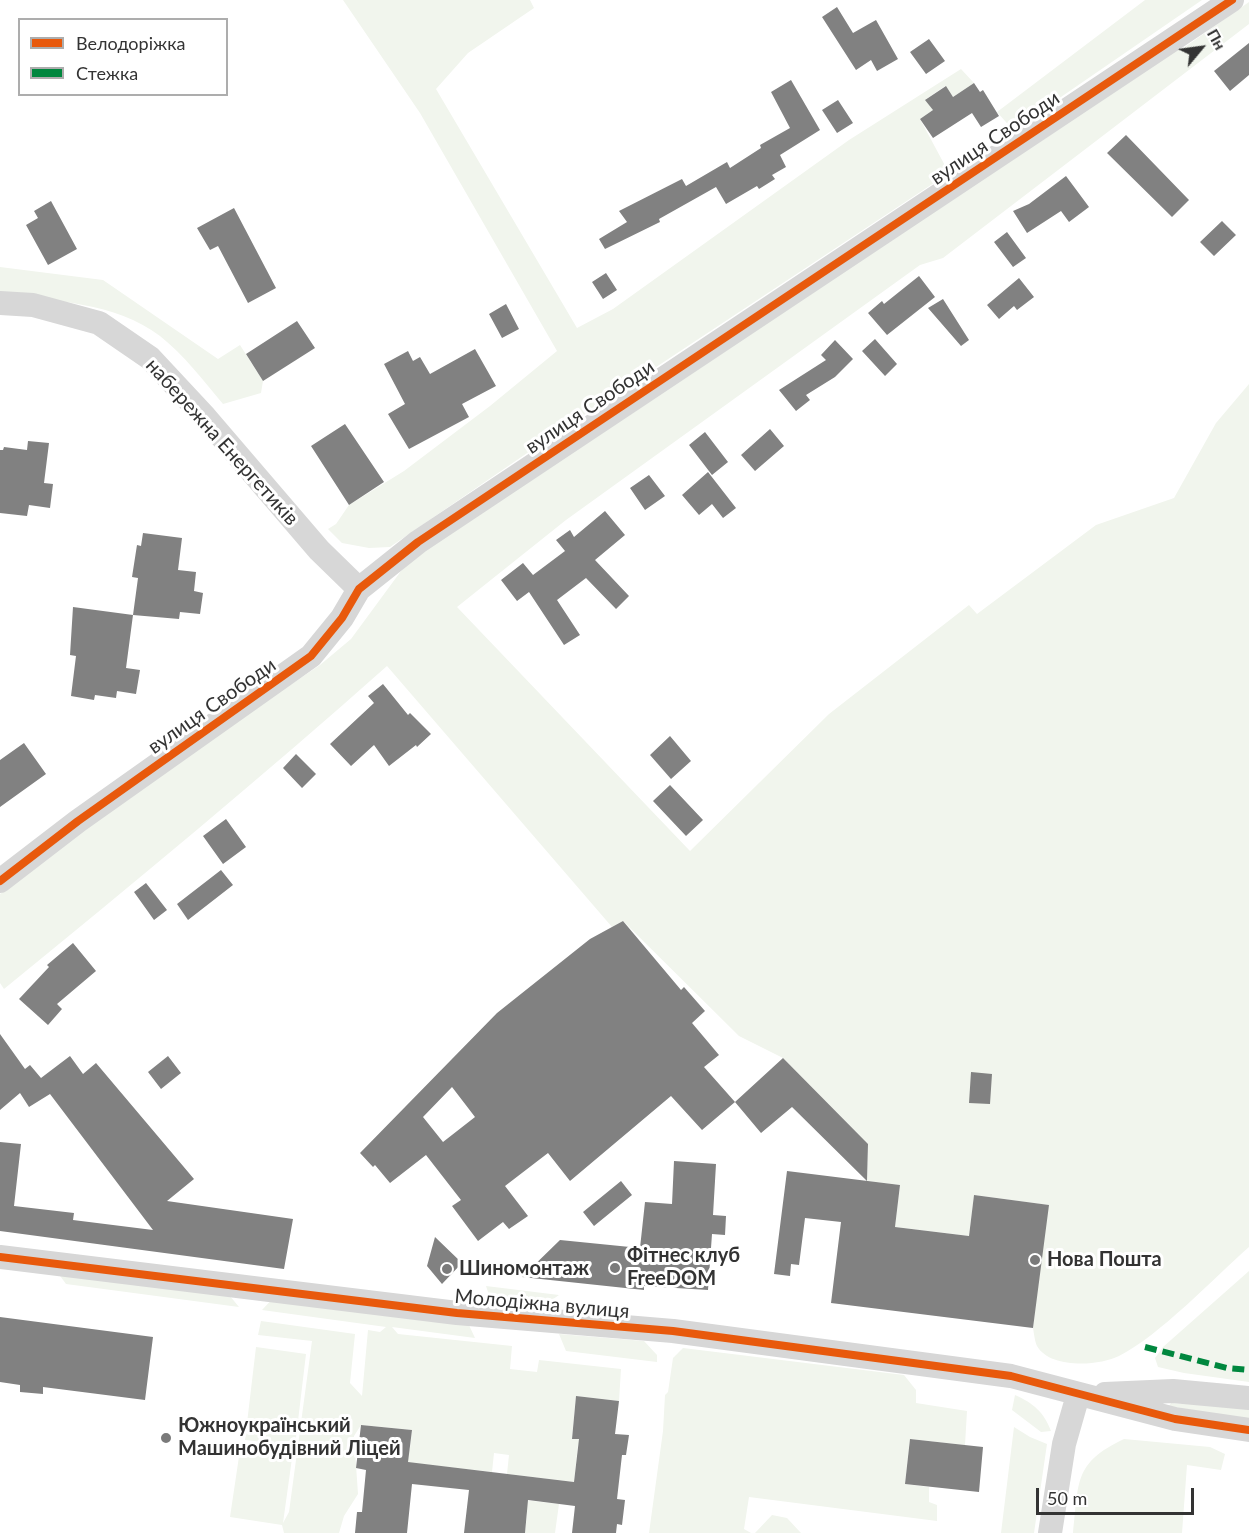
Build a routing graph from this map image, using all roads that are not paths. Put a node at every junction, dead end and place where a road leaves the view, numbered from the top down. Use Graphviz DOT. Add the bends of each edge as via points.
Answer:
graph roads {
  1 [pos="1232,0"];
  2 [pos="0,303"];
  3 [pos="359,589"];
  4 [pos="0,881"];
  5 [pos="0,1257"];
  6 [pos="1078,1395"];
  7 [pos="1249,1398"];
  8 [pos="1249,1430"];
  9 [pos="1050,1533"];
  1 -- 3 [label="street, вулиця Свободи" via="418,542"];
  2 -- 3 [label="street, набережна Енергетиків" via="33,304 99,323 150,358 318,550"];
  3 -- 4 [label="street, вулиця Свободи" via="342,618 311,656"];
  5 -- 6 [label="street, Молодіжна вулиця" via="458,1313 673,1331 1011,1376"];
  6 -- 7 [label="street" via="1173,1390"];
  6 -- 8 [label="street, Молодіжна вулиця" via="1175,1419"];
  6 -- 9 [label="street" via="1064,1444"];
}
